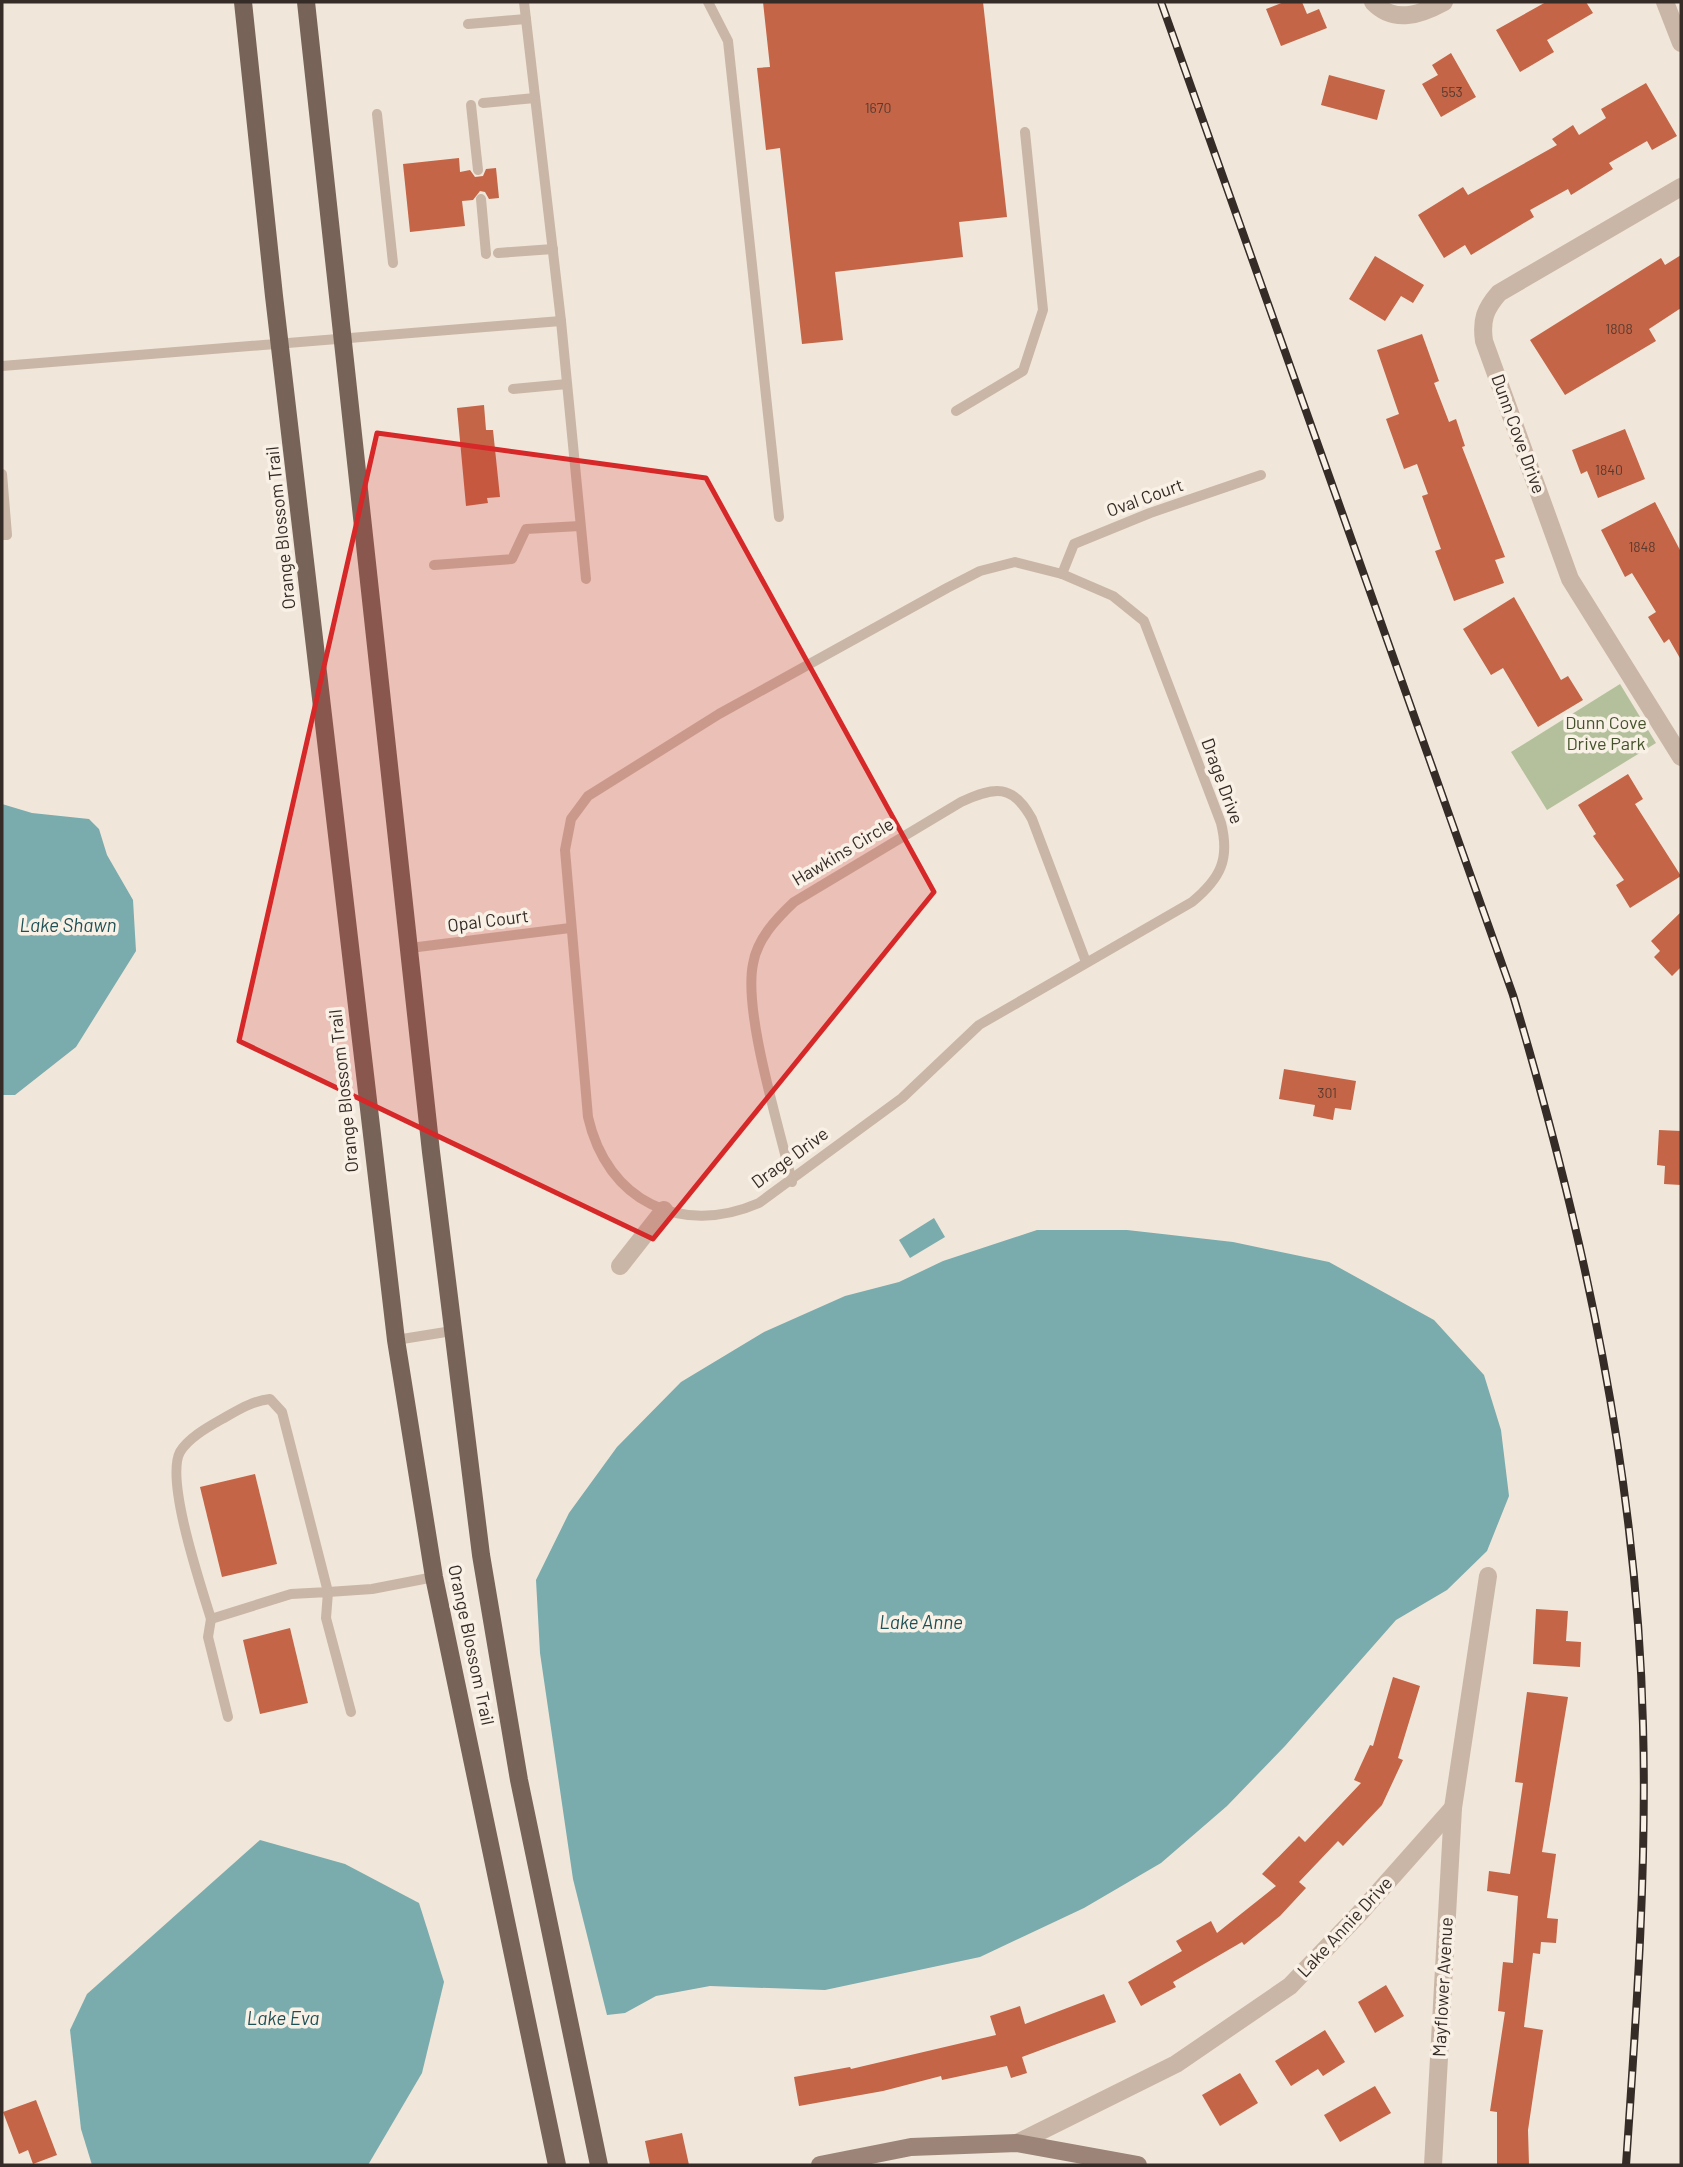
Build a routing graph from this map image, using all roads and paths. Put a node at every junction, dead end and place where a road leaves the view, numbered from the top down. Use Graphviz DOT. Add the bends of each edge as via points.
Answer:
graph roads {
  1 [pos="243,2"];
  2 [pos="306,2"];
  3 [pos="524,2"];
  4 [pos="708,2"];
  5 [pos="1373,2"];
  6 [pos="1444,2"];
  7 [pos="1665,2"];
  8 [pos="526,19"];
  9 [pos="468,24"];
  10 [pos="1681,43"];
  11 [pos="535,98"];
  12 [pos="483,103"];
  13 [pos="471,105"];
  14 [pos="377,114"];
  15 [pos="1025,132"];
  16 [pos="478,170"];
  17 [pos="1681,187"];
  18 [pos="481,199"];
  19 [pos="553,249"];
  20 [pos="393,263"];
  21 [pos="561,321"];
  22 [pos="343,340"];
  23 [pos="280,343"];
  24 [pos="2,366"];
  25 [pos="567,384"];
  26 [pos="513,389"];
  27 [pos="956,411"];
  28 [pos="2,474"];
  29 [pos="1261,475"];
  30 [pos="779,517"];
  31 [pos="580,526"];
  32 [pos="2,535"];
  33 [pos="434,565"];
  34 [pos="1062,574"];
  35 [pos="586,579"];
  36 [pos="1681,757"];
  37 [pos="570,928"];
  38 [pos="410,948"];
  39 [pos="1086,962"];
  40 [pos="792,1182"];
  41 [pos="664,1210"];
  42 [pos="620,1266"];
  43 [pos="452,1331"];
  44 [pos="396,1340"];
  45 [pos="1488,1576"];
  46 [pos="434,1577"];
  47 [pos="328,1592"];
  48 [pos="211,1619"];
  49 [pos="351,1712"];
  50 [pos="228,1717"];
  51 [pos="1453,1808"];
  52 [pos="1017,2143"];
  53 [pos="557,2165"];
  54 [pos="598,2165"];
  55 [pos="821,2165"];
  56 [pos="1139,2165"];
  57 [pos="1433,2165"];
  1 -- 23 [label="main road, Orange Blossom Trail"];
  2 -- 22 [label="main road, Orange Blossom Trail"];
  3 -- 8 [label="lane"];
  4 -- 30 [label="lane" via="728,41"];
  5 -- 6 [label="street" via="1402,17 1424,13"];
  7 -- 10 [label="street"];
  8 -- 9 [label="lane"];
  8 -- 11 [label="lane"];
  11 -- 12 [label="lane"];
  11 -- 19 [label="lane"];
  13 -- 16 [label="lane"];
  14 -- 20 [label="lane"];
  15 -- 27 [label="lane" via="1043,310 1023,371"];
  17 -- 36 [label="street, Dunn Cove Drive" via="1499,293 1484,314 1482,327 1570,579"];
  18 -- 19 [label="lane" via="492,254"];
  19 -- 21 [label="lane"];
  21 -- 22 [label="lane"];
  21 -- 25 [label="lane"];
  22 -- 23 [label="lane"];
  22 -- 38 [label="main road, Orange Blossom Trail"];
  23 -- 24 [label="lane"];
  23 -- 44 [label="main road, Orange Blossom Trail"];
  25 -- 26 [label="lane"];
  25 -- 31 [label="lane"];
  28 -- 32 [label="lane" via="7,535"];
  29 -- 34 [label="lane, Oval Court" via="1074,544"];
  31 -- 33 [label="lane" via="526,529 512,559"];
  31 -- 35 [label="lane"];
  34 -- 37 [label="lane, Drage Drive" via="1015,562 980,571 719,714 588,796 567,833"];
  34 -- 39 [label="lane, Drage Drive" via="1113,596 1144,621 1226,846 1219,873 1205,892"];
  37 -- 38 [label="lane, Opal Court"];
  37 -- 41 [label="lane, Drage Drive" via="592,1134 620,1180"];
  38 -- 43 [label="main road, Orange Blossom Trail"];
  39 -- 40 [label="lane, Drage Drive" via="969,1032 902,1098"];
  39 -- 40 [label="lane, Hawkins Circle" via="1032,819 1019,799 1006,791 983,793 961,802 794,902 759,947 751,985 755,1022"];
  40 -- 41 [label="lane, Drage Drive" via="735,1213 694,1217"];
  41 -- 42 [label="street"];
  43 -- 44 [label="lane"];
  43 -- 54 [label="main road, Orange Blossom Trail" via="503,1697"];
  44 -- 46 [label="main road, Orange Blossom Trail"];
  45 -- 51 [label="street"];
  46 -- 47 [label="lane"];
  46 -- 53 [label="main road, Orange Blossom Trail"];
  47 -- 48 [label="lane" via="291,1594"];
  47 -- 48 [label="lane" via="282,1412 270,1399 255,1401 191,1440 177,1458 178,1503"];
  47 -- 49 [label="lane" via="326,1618"];
  48 -- 50 [label="lane" via="208,1637"];
  51 -- 52 [label="street, Lake Annie Drive" via="1290,1986 1176,2064"];
  51 -- 57 [label="street, Mayflower Avenue"];
  52 -- 55 [label="street" via="911,2147"];
  52 -- 56 [label="street"];
}
